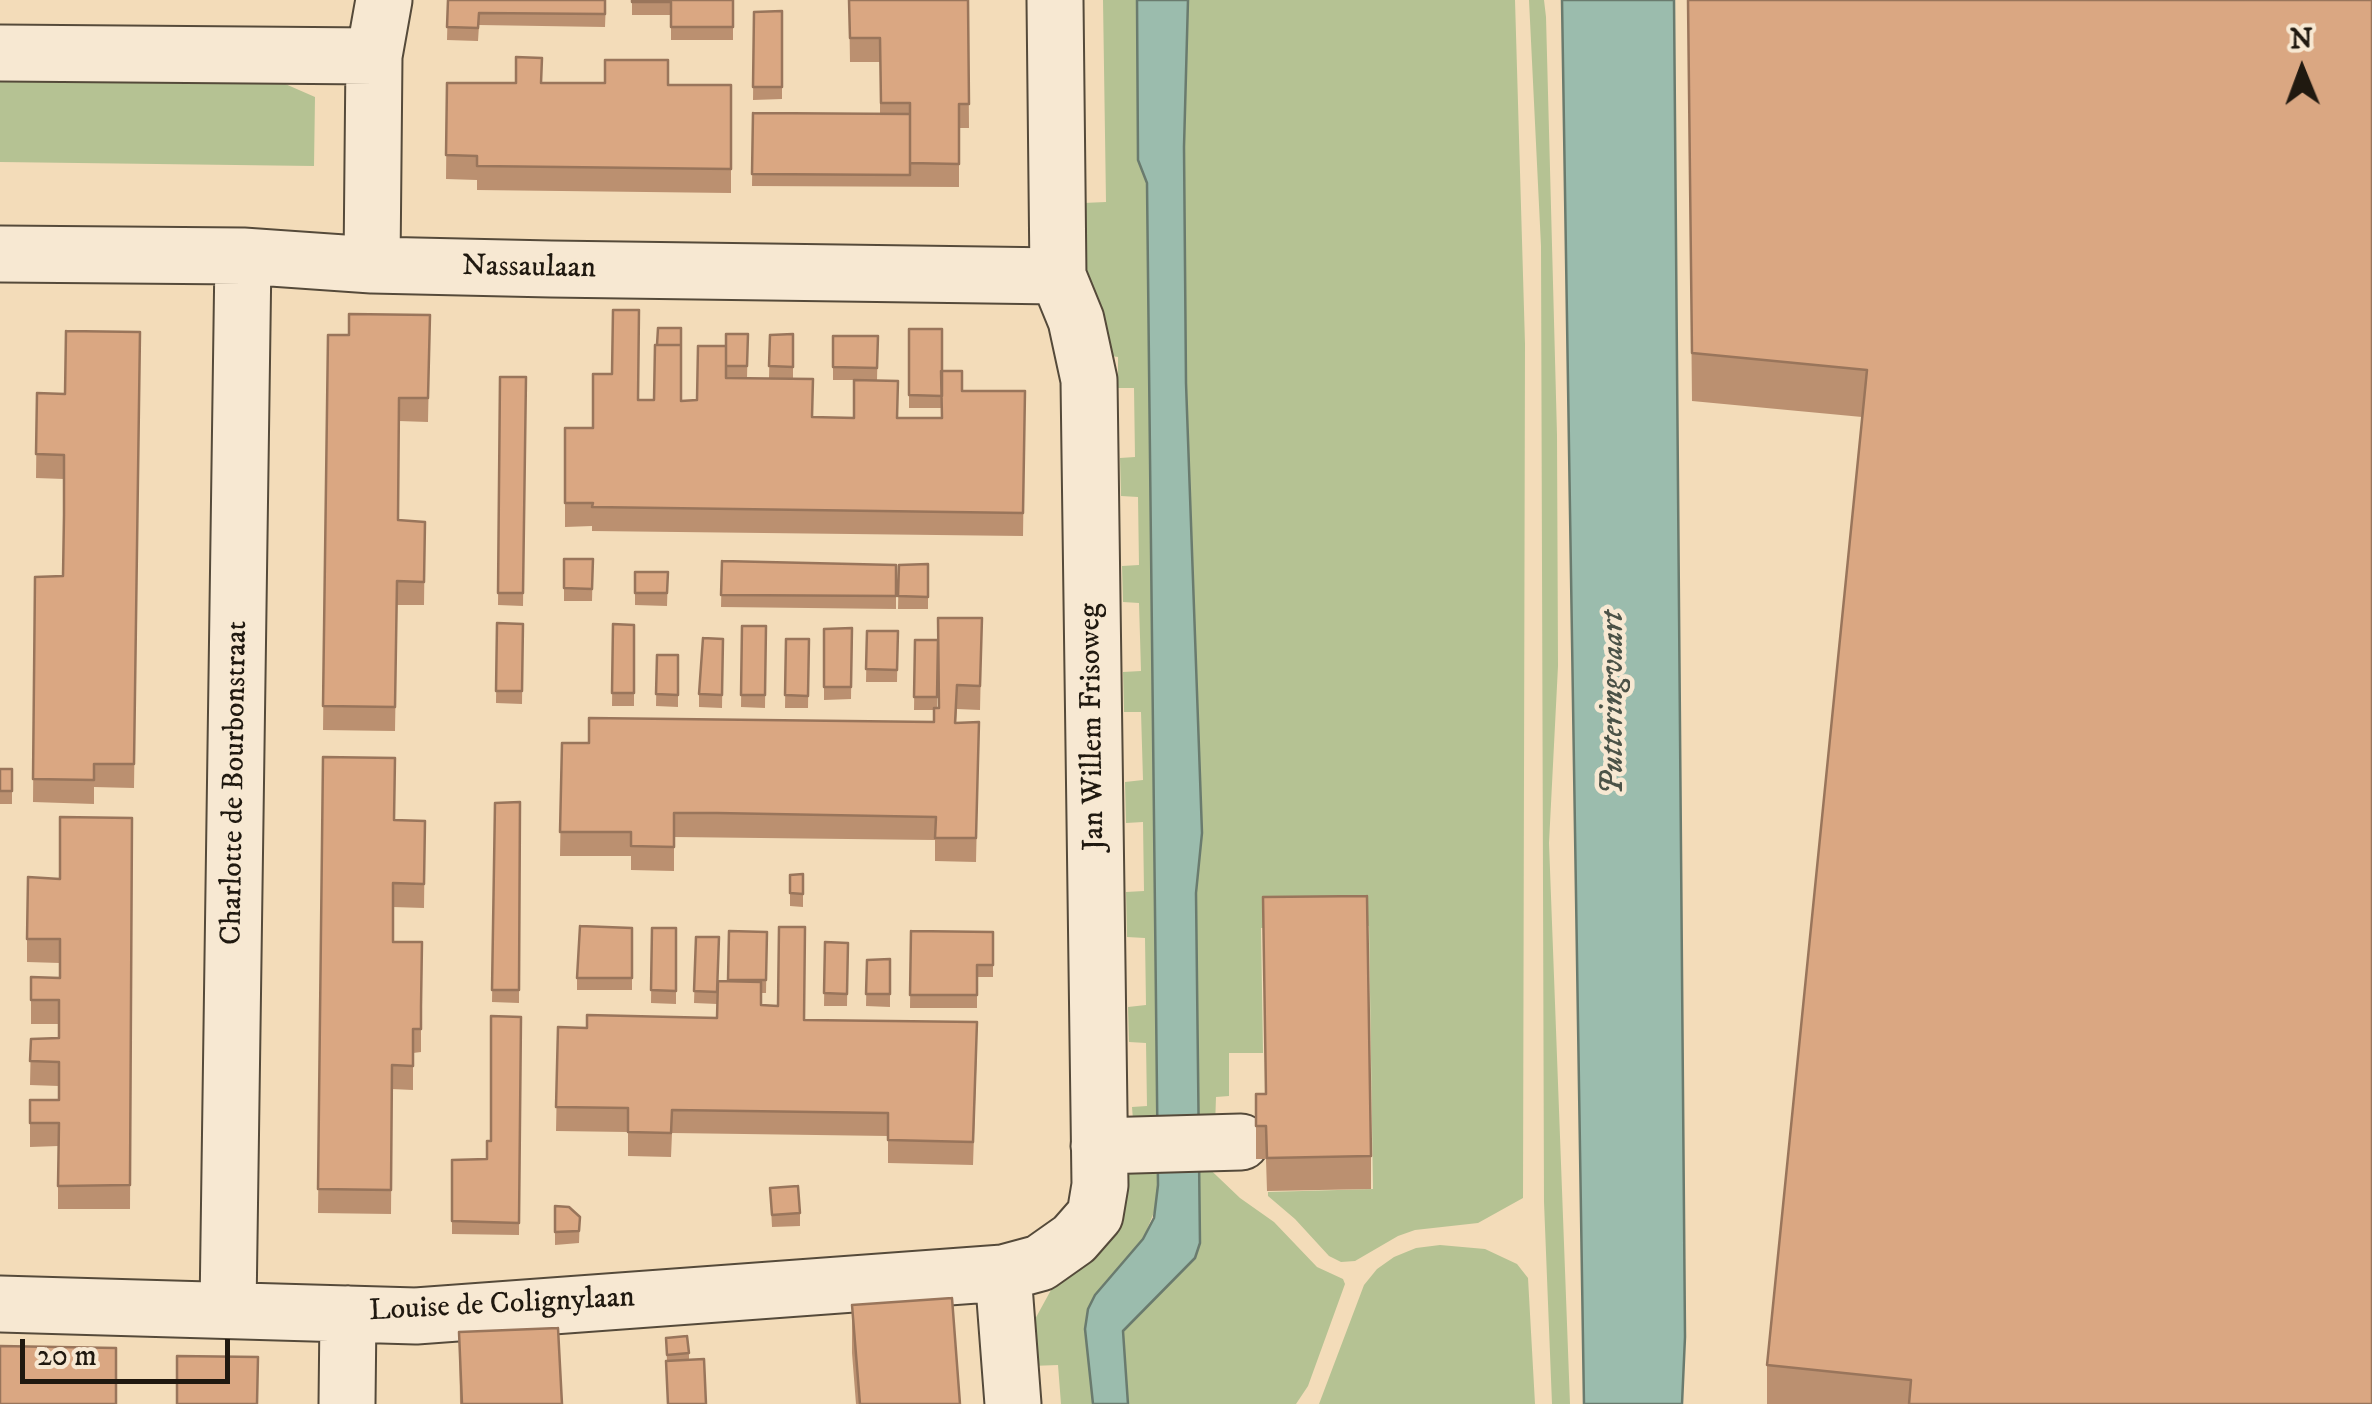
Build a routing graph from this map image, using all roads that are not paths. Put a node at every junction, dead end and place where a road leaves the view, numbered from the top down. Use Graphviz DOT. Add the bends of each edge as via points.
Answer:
graph roads {
  1 [pos="384,0"];
  2 [pos="1054,0"];
  3 [pos="0,52"];
  4 [pos="374,56"];
  5 [pos="0,254"];
  6 [pos="243,256"];
  7 [pos="372,265"];
  8 [pos="1058,276"];
  9 [pos="1223,1142"];
  10 [pos="1119,1145"];
  11 [pos="1003,1274"];
  12 [pos="0,1304"];
  13 [pos="228,1309"];
  14 [pos="348,1314"];
  15 [pos="347,1404"];
  16 [pos="1013,1404"];
  1 -- 4 [label="street"];
  2 -- 8 [label="street, Jan Willem Frisoweg"];
  3 -- 4 [label="street"];
  4 -- 7 [label="street"];
  5 -- 6 [label="street, Nassaulaan"];
  6 -- 7 [label="street, Nassaulaan"];
  6 -- 13 [label="street, Charlotte de Bourbonstraat"];
  7 -- 8 [label="street, Nassaulaan"];
  8 -- 10 [label="street, Jan Willem Frisoweg" via="1089,380"];
  9 -- 10 [label="street"];
  10 -- 11 [label="street, Jan Willem Frisoweg" via="1100,1185 1096,1214 1074,1240 1040,1264"];
  11 -- 14 [label="street, Louise de Colignylaan" via="416,1316"];
  11 -- 16 [label="street"];
  12 -- 13 [label="street, Louise de Colignylaan"];
  13 -- 14 [label="street, Louise de Colignylaan"];
  14 -- 15 [label="street"];
}
